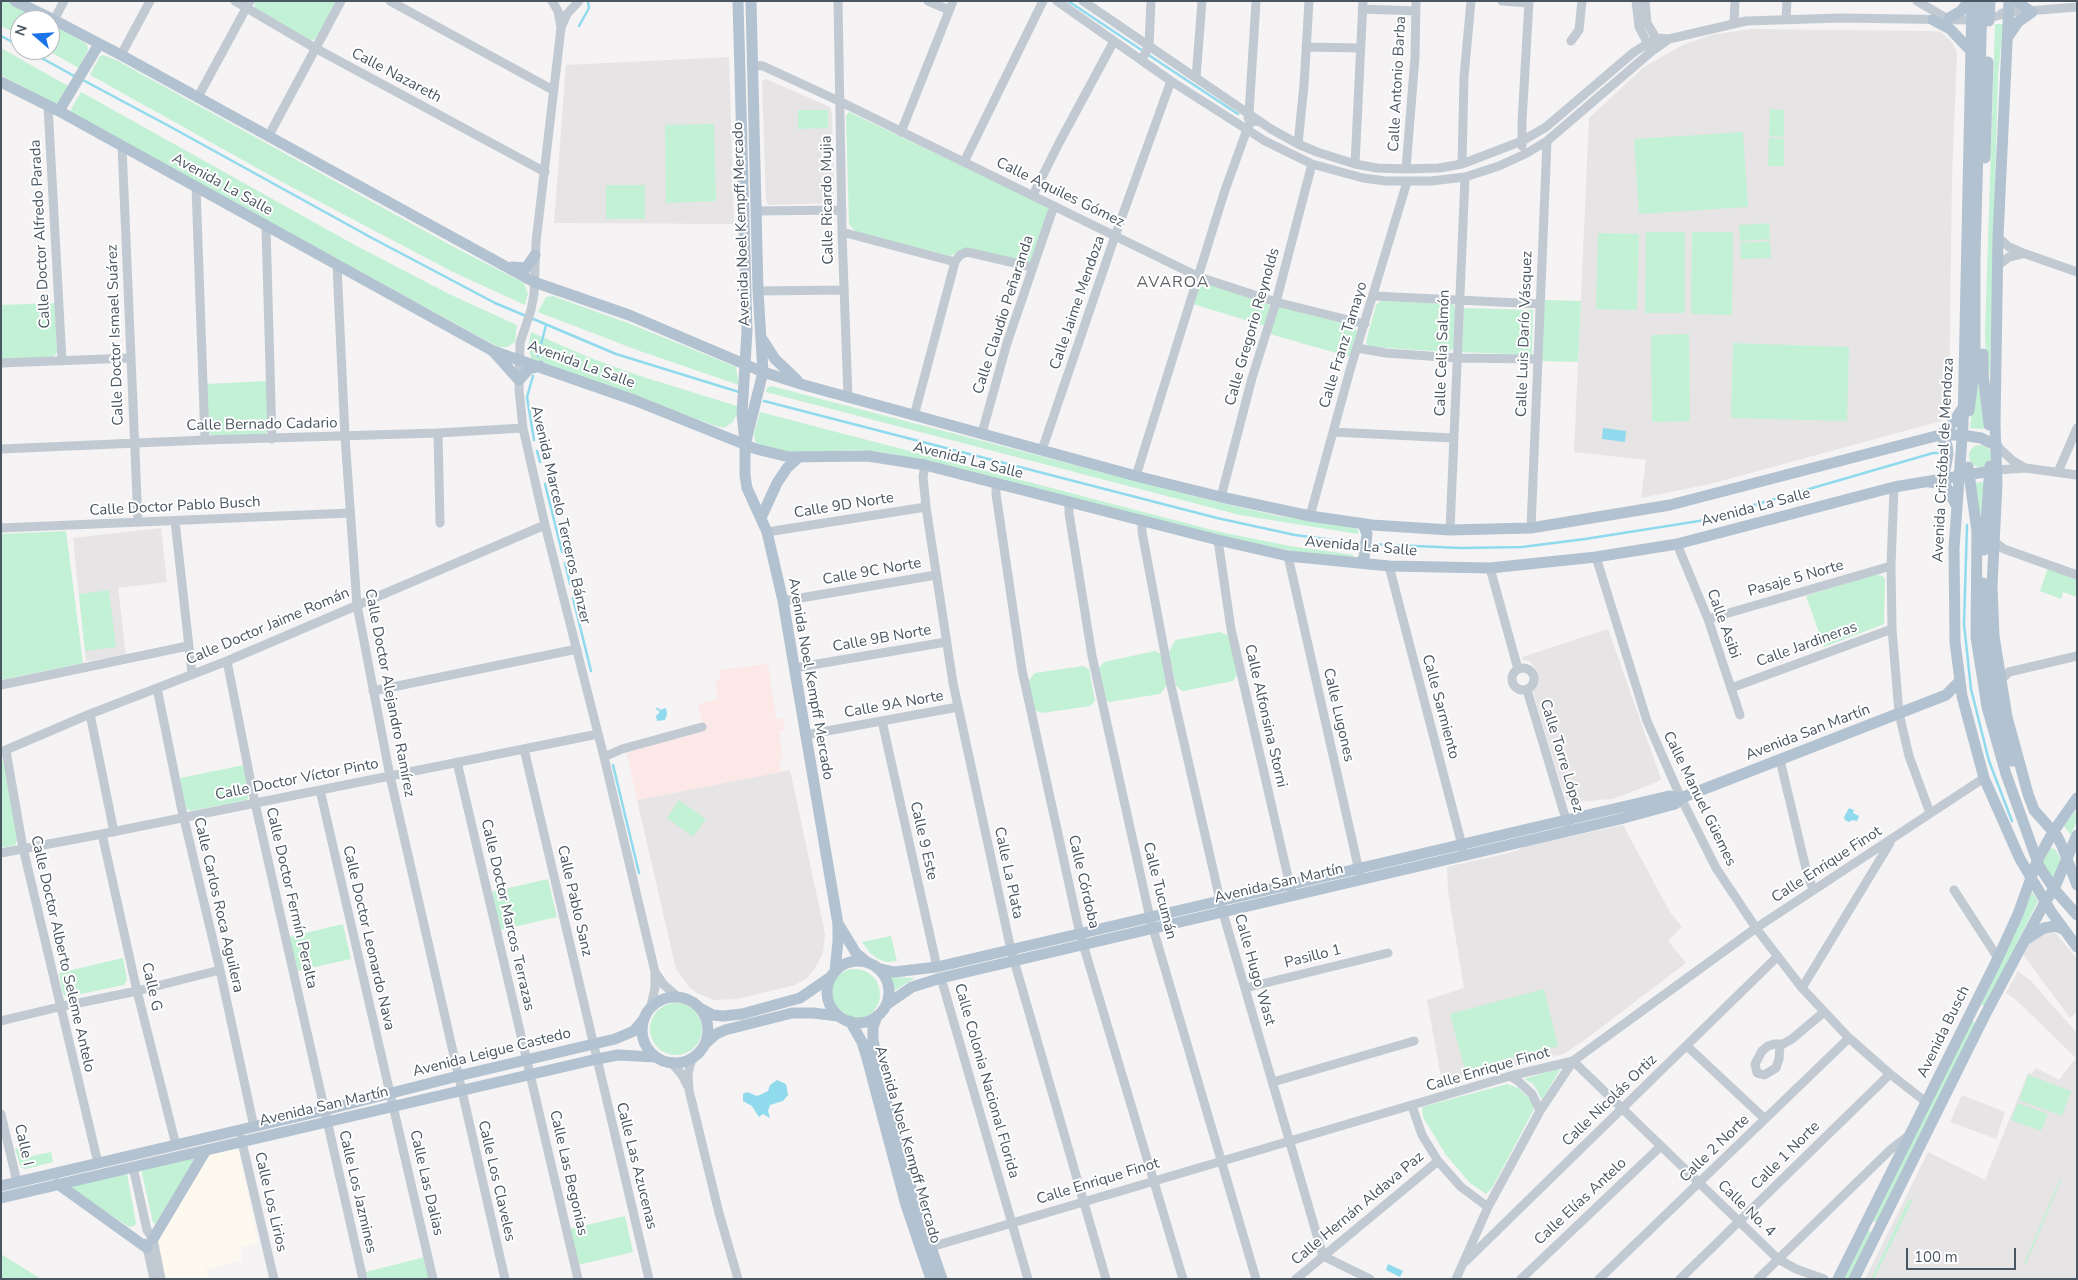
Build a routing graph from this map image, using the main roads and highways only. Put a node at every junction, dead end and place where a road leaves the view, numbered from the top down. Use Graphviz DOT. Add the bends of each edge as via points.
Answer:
graph roads {
  1 [pos="15,1"];
  2 [pos="738,1"];
  3 [pos="750,1"];
  4 [pos="1970,1"];
  5 [pos="2008,1"];
  6 [pos="2015,1"];
  7 [pos="1982,12"];
  8 [pos="1948,18"];
  9 [pos="1933,20"];
  10 [pos="2007,41"];
  11 [pos="99,44"];
  12 [pos="1970,50"];
  13 [pos="1,82"];
  14 [pos="59,111"];
  15 [pos="535,255"];
  16 [pos="504,266"];
  17 [pos="747,331"];
  18 [pos="760,334"];
  19 [pos="493,351"];
  20 [pos="722,354"];
  21 [pos="746,364"];
  22 [pos="540,366"];
  23 [pos="763,372"];
  24 [pos="804,385"];
  25 [pos="1962,407"];
  26 [pos="748,413"];
  27 [pos="1940,435"];
  28 [pos="1964,436"];
  29 [pos="745,443"];
  30 [pos="1994,445"];
  31 [pos="799,457"];
  32 [pos="1994,470"];
  33 [pos="1964,475"];
  34 [pos="1940,479"];
  35 [pos="1922,482"];
  36 [pos="1957,508"];
  37 [pos="761,518"];
  38 [pos="1367,529"];
  39 [pos="1364,560"];
  40 [pos="1986,644"];
  41 [pos="1997,661"];
  42 [pos="1959,682"];
  43 [pos="1996,683"];
  44 [pos="1946,695"];
  45 [pos="1962,696"];
  46 [pos="2077,798"];
  47 [pos="2054,832"];
  48 [pos="2077,836"];
  49 [pos="2067,860"];
  50 [pos="2037,861"];
  51 [pos="2031,878"];
  52 [pos="2076,884"];
  53 [pos="2054,889"];
  54 [pos="2045,902"];
  55 [pos="2077,915"];
  56 [pos="838,924"];
  57 [pos="2063,929"];
  58 [pos="2024,942"];
  59 [pos="2077,947"];
  60 [pos="873,965"];
  61 [pos="939,973"];
  62 [pos="1990,973"];
  63 [pos="833,974"];
  64 [pos="886,1004"];
  65 [pos="700,1008"];
  66 [pos="838,1016"];
  67 [pos="877,1016"];
  68 [pos="1984,1017"];
  69 [pos="643,1020"];
  70 [pos="850,1022"];
  71 [pos="705,1044"];
  72 [pos="655,1057"];
  73 [pos="326,1116"];
  74 [pos="254,1127"];
  75 [pos="241,1136"];
  76 [pos="206,1150"];
  77 [pos="74,1174"];
  78 [pos="58,1184"];
  79 [pos="1,1186"];
  80 [pos="1,1198"];
  81 [pos="1866,1222"];
  82 [pos="1879,1228"];
  83 [pos="931,1279"];
  84 [pos="942,1279"];
  85 [pos="1838,1279"];
  86 [pos="1854,1279"];
  1 -- 11 [label="main road, Avenida La Salle"];
  2 -- 17 [label="main road, Avenida Noel Kempff Mercado"];
  3 -- 18 [label="main road, Avenida Noel Kempff Mercado"];
  4 -- 7 [label="main road, Avenida Cristóbal de Mendoza"];
  4 -- 8 [label="main road"];
  5 -- 10 [label="main road, Avenida Cristóbal de Mendoza"];
  6 -- 10 [label="main road" via="2032,12 2018,22"];
  7 -- 12 [label="main road, Avenida Cristóbal de Mendoza"];
  7 -- 28 [label="main road, Avenida Cristóbal de Mendoza" via="1975,366"];
  7 -- 30 [label="main road, Avenida Cristóbal de Mendoza" via="1983,373"];
  9 -- 12 [label="main road" via="1950,29"];
  10 -- 30 [label="main road, Avenida Cristóbal de Mendoza" via="1998,237"];
  11 -- 14 [label="main road"];
  11 -- 16 [label="main road, Avenida La Salle"];
  12 -- 25 [label="main road, Avenida Cristóbal de Mendoza"];
  13 -- 14 [label="main road, Avenida La Salle"];
  14 -- 19 [label="main road, Avenida La Salle"];
  15 -- 16 [label="main road" via="526,268"];
  16 -- 20 [label="main road, Avenida La Salle" via="534,282 629,315"];
  17 -- 20 [label="main road" via="739,347"];
  17 -- 21 [label="main road, Avenida Noel Kempff Mercado"];
  18 -- 23 [label="main road, Avenida Noel Kempff Mercado"];
  18 -- 24 [label="main road" via="780,364"];
  19 -- 22 [label="main road, Avenida La Salle"];
  19 -- 22 [label="main road" via="519,380 529,369"];
  20 -- 21 [label="main road, Avenida La Salle"];
  21 -- 23 [label="main road, Avenida La Salle"];
  21 -- 26 [label="main road, Avenida Noel Kempff Mercado"];
  22 -- 29 [label="main road, Avenida La Salle"];
  23 -- 24 [label="main road, Avenida La Salle"];
  23 -- 26 [label="main road, Avenida Noel Kempff Mercado"];
  24 -- 38 [label="main road, Avenida La Salle" via="1136,476"];
  25 -- 27 [label="main road" via="1952,424"];
  25 -- 28 [label="main road, Avenida Cristóbal de Mendoza"];
  26 -- 29 [label="main road, Avenida Noel Kempff Mercado"];
  27 -- 28 [label="main road, Avenida La Salle"];
  27 -- 34 [label="main road" via="1948,454"];
  27 -- 38 [label="main road, Avenida La Salle" via="1670,505 1531,528"];
  28 -- 30 [label="main road, Avenida La Salle"];
  28 -- 33 [label="main road, Avenida Cristóbal de Mendoza"];
  29 -- 31 [label="main road, Avenida La Salle" via="768,453"];
  29 -- 37 [label="main road, Avenida Noel Kempff Mercado" via="747,488"];
  30 -- 32 [label="main road, Avenida Cristóbal de Mendoza"];
  31 -- 37 [label="main road" via="776,483"];
  31 -- 39 [label="main road, Avenida La Salle" via="868,456 925,465 1288,556"];
  32 -- 33 [label="main road, Avenida La Salle"];
  32 -- 40 [label="main road, Avenida Cristóbal de Mendoza" via="1983,582"];
  32 -- 41 [label="main road, Avenida Cristóbal de Mendoza" via="1992,586"];
  33 -- 34 [label="main road, Avenida La Salle"];
  33 -- 36 [label="main road, Avenida Cristóbal de Mendoza"];
  33 -- 50 [label="main road, Avenida Cristóbal de Mendoza" via="1976,524 1975,609 1981,674 1996,742"];
  34 -- 35 [label="main road, Avenida La Salle"];
  35 -- 36 [label="main road" via="1937,483 1947,488"];
  35 -- 39 [label="main road, Avenida La Salle" via="1677,544 1596,557 1490,568 1389,566"];
  36 -- 42 [label="main road, Avenida Cristóbal de Mendoza" via="1953,599"];
  37 -- 56 [label="main road, Avenida Noel Kempff Mercado" via="783,601"];
  38 -- 39 [label="main road"];
  40 -- 41 [label="main road"];
  40 -- 43 [label="main road, Avenida Cristóbal de Mendoza"];
  41 -- 43 [label="main road, Avenida Cristóbal de Mendoza"];
  42 -- 44 [label="main road, Avenida San Martín"];
  42 -- 45 [label="main road, Avenida Cristóbal de Mendoza"];
  43 -- 47 [label="main road, Avenida Cristóbal de Mendoza" via="2034,810"];
  44 -- 45 [label="main road, Avenida San Martín"];
  44 -- 61 [label="main road, Avenida San Martín" via="1681,798 1675,804 1463,850"];
  45 -- 51 [label="main road, Avenida Cristóbal de Mendoza" via="1984,778"];
  46 -- 47 [label="main road, Avenida Busch"];
  47 -- 49 [label="main road, Avenida Cristóbal de Mendoza"];
  47 -- 50 [label="main road, Avenida Busch"];
  48 -- 49 [label="main road, Avenida Busch"];
  48 -- 52 [label="main road" via="2072,863"];
  49 -- 52 [label="main road, Avenida Cristóbal de Mendoza"];
  49 -- 53 [label="main road, Avenida Busch"];
  50 -- 51 [label="main road, Avenida Busch"];
  50 -- 53 [label="main road, Avenida Cristóbal de Mendoza"];
  51 -- 54 [label="main road, Avenida Cristóbal de Mendoza"];
  51 -- 62 [label="main road, Avenida Busch"];
  53 -- 54 [label="main road, Avenida Busch"];
  53 -- 55 [label="main road, Avenida Cristóbal de Mendoza"];
  54 -- 57 [label="main road, Avenida Cristóbal de Mendoza"];
  54 -- 58 [label="main road, Avenida Busch"];
  56 -- 60 [label="main road, Avenida Noel Kempff Mercado" via="856,953"];
  56 -- 63 [label="main road, Avenida Noel Kempff Mercado"];
  57 -- 58 [label="main road" via="2055,926 2044,928"];
  57 -- 59 [label="main road, Avenida Cristóbal de Mendoza"];
  58 -- 68 [label="main road, Avenida Busch"];
  60 -- 61 [label="main road, Avenida San Martín" via="894,972"];
  60 -- 63 [label="main road" via="850,962"];
  60 -- 64 [label="main road" via="884,975 888,985"];
  61 -- 64 [label="main road, Avenida San Martín"];
  62 -- 68 [label="main road" via="1977,1008"];
  62 -- 81 [label="main road, Avenida Busch"];
  63 -- 65 [label="main road" via="800,998 742,1014 713,1015"];
  63 -- 66 [label="main road" via="827,993 828,1002"];
  64 -- 67 [label="main road"];
  65 -- 69 [label="main road" via="686,998 664,998 651,1006"];
  65 -- 71 [label="main road" via="708,1025"];
  66 -- 70 [label="main road"];
  66 -- 71 [label="main road" via="792,1013 725,1030"];
  67 -- 70 [label="main road" via="869,1021"];
  67 -- 84 [label="main road, Avenida Noel Kempff Mercado" via="873,1027 875,1056 902,1158"];
  68 -- 82 [label="main road, Avenida Busch"];
  69 -- 72 [label="main road" via="645,1043"];
  69 -- 73 [label="main road, Avenida Leigue Castedo" via="625,1036 391,1093"];
  70 -- 83 [label="main road, Avenida Noel Kempff Mercado" via="862,1042 906,1205"];
  71 -- 72 [label="main road" via="692,1058 678,1063"];
  72 -- 73 [label="main road, Avenida San Martín" via="618,1055 394,1106"];
  73 -- 74 [label="main road, Avenida Leigue Castedo"];
  73 -- 75 [label="main road, Avenida San Martín"];
  74 -- 75 [label="main road, Avenida San Martín"];
  75 -- 76 [label="main road, Avenida San Martín"];
  75 -- 77 [label="main road, Avenida San Martín" via="176,1145 98,1163"];
  76 -- 77 [label="main road, Avenida San Martín" via="133,1167"];
  76 -- 78 [label="main road" via="149,1239"];
  77 -- 78 [label="main road, Avenida San Martín"];
  77 -- 79 [label="main road, Avenida San Martín"];
  78 -- 80 [label="main road, Avenida San Martín"];
  81 -- 82 [label="main road"];
  81 -- 85 [label="main road, Avenida Busch"];
  82 -- 86 [label="main road, Avenida Busch"];
}
